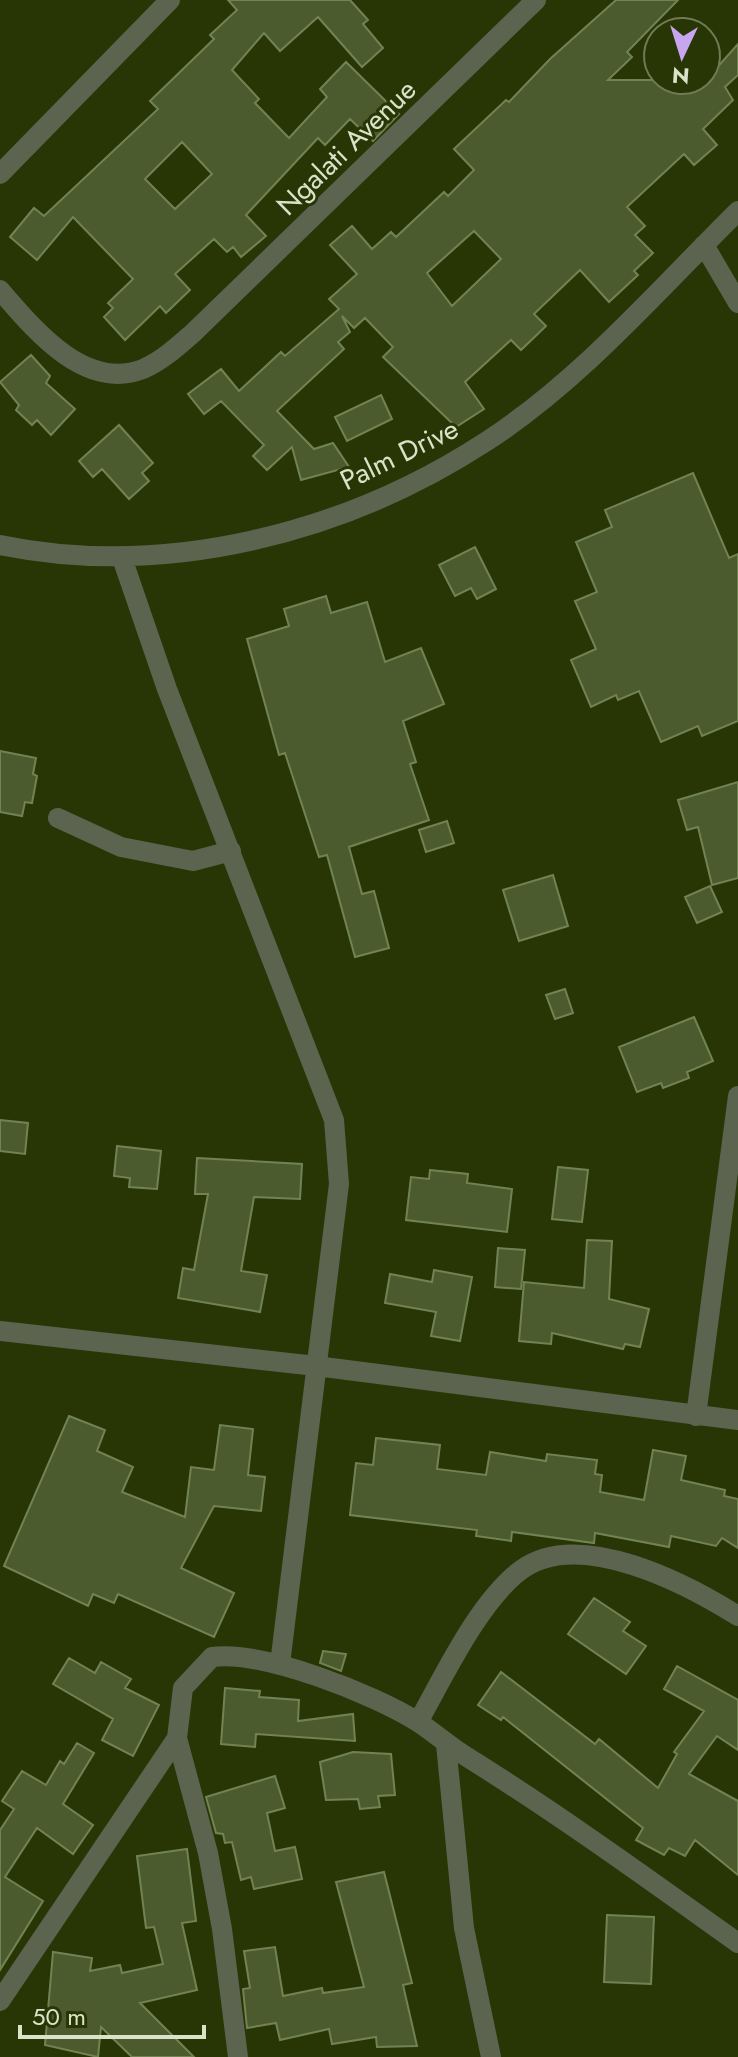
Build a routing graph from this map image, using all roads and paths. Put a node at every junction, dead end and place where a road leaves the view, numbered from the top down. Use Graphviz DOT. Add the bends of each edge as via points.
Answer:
graph roads {
  1 [pos="170,0"];
  2 [pos="536,0"];
  3 [pos="0,174"];
  4 [pos="738,211"];
  5 [pos="704,245"];
  6 [pos="0,290"];
  7 [pos="738,303"];
  8 [pos="0,545"];
  9 [pos="122,558"];
  10 [pos="58,818"];
  11 [pos="231,851"];
  12 [pos="738,1096"];
  13 [pos="0,1331"];
  14 [pos="316,1366"];
  15 [pos="696,1416"];
  16 [pos="738,1420"];
  17 [pos="738,1616"];
  18 [pos="280,1664"];
  19 [pos="418,1722"];
  20 [pos="177,1738"];
  21 [pos="446,1744"];
  22 [pos="738,1943"];
  23 [pos="0,2001"];
  24 [pos="238,2057"];
  25 [pos="491,2057"];
  1 -- 3 [label="street"];
  2 -- 6 [label="street, Ngalati Avenue" via="169,355 141,370 108,373 76,362 38,334"];
  4 -- 5 [label="street, Palm Drive"];
  5 -- 7 [label="street"];
  5 -- 9 [label="street, Palm Drive" via="574,373 488,440 408,487 324,521 255,540"];
  8 -- 9 [label="street, Palm Drive"];
  9 -- 11 [label="street"];
  10 -- 11 [label="street" via="121,847 193,861"];
  11 -- 14 [label="street" via="334,1120 339,1184"];
  12 -- 15 [label="street"];
  13 -- 14 [label="street"];
  14 -- 15 [label="street"];
  14 -- 18 [label="street"];
  15 -- 16 [label="street"];
  17 -- 19 [label="street" via="692,1587 641,1565 551,1557 521,1570 480,1615"];
  18 -- 19 [label="street"];
  18 -- 20 [label="street" via="233,1654 212,1657 183,1688"];
  19 -- 21 [label="street"];
  20 -- 23 [label="street"];
  20 -- 24 [label="street" via="208,1853"];
  21 -- 22 [label="street" via="548,1807"];
  21 -- 25 [label="street" via="464,1928"];
}
